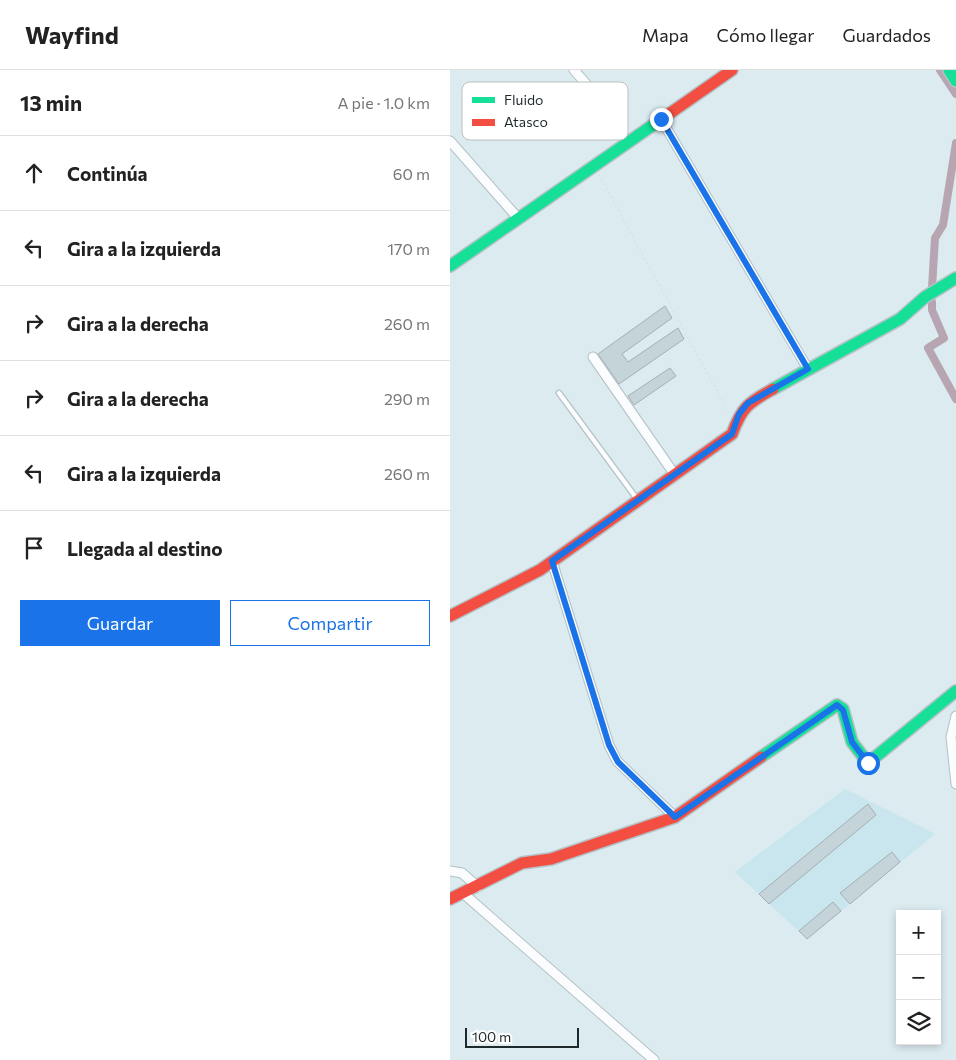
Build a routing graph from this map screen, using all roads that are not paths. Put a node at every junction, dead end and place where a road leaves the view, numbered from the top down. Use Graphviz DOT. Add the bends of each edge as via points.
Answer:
graph roads {
  1 [pos="574,70"];
  2 [pos="732,70"];
  3 [pos="949,70"];
  4 [pos="956,81"];
  5 [pos="585,82"];
  6 [pos="661,119"];
  7 [pos="450,141"];
  8 [pos="518,218"];
  9 [pos="450,266"];
  10 [pos="956,278"];
  11 [pos="593,357"];
  12 [pos="808,369"];
  13 [pos="559,393"];
  14 [pos="675,475"];
  15 [pos="638,500"];
  16 [pos="552,561"];
  17 [pos="450,616"];
  18 [pos="956,692"];
  19 [pos="956,716"];
  20 [pos="956,784"];
  21 [pos="675,817"];
  22 [pos="450,872"];
  23 [pos="478,887"];
  24 [pos="464,894"];
  25 [pos="450,899"];
  26 [pos="654,1060"];
  1 -- 5 [label="street"];
  2 -- 6 [label="street"];
  3 -- 4 [label="street"];
  6 -- 8 [label="street"];
  6 -- 12 [label="street"];
  7 -- 8 [label="street"];
  8 -- 9 [label="street"];
  10 -- 12 [label="street" via="925,297 900,319"];
  11 -- 14 [label="street"];
  12 -- 14 [label="street" via="748,403 739,414 732,434"];
  13 -- 15 [label="lane"];
  14 -- 15 [label="street"];
  15 -- 16 [label="street"];
  16 -- 17 [label="street"];
  16 -- 21 [label="street" via="609,745 618,762"];
  18 -- 21 [label="street" via="868,763 852,742 843,710 837,705"];
  19 -- 20 [label="street" via="951,737"];
  21 -- 23 [label="street" via="551,859 522,863"];
  22 -- 23 [label="street" via="462,873"];
  23 -- 24 [label="street"];
  24 -- 25 [label="street"];
  24 -- 26 [label="street"];
}
